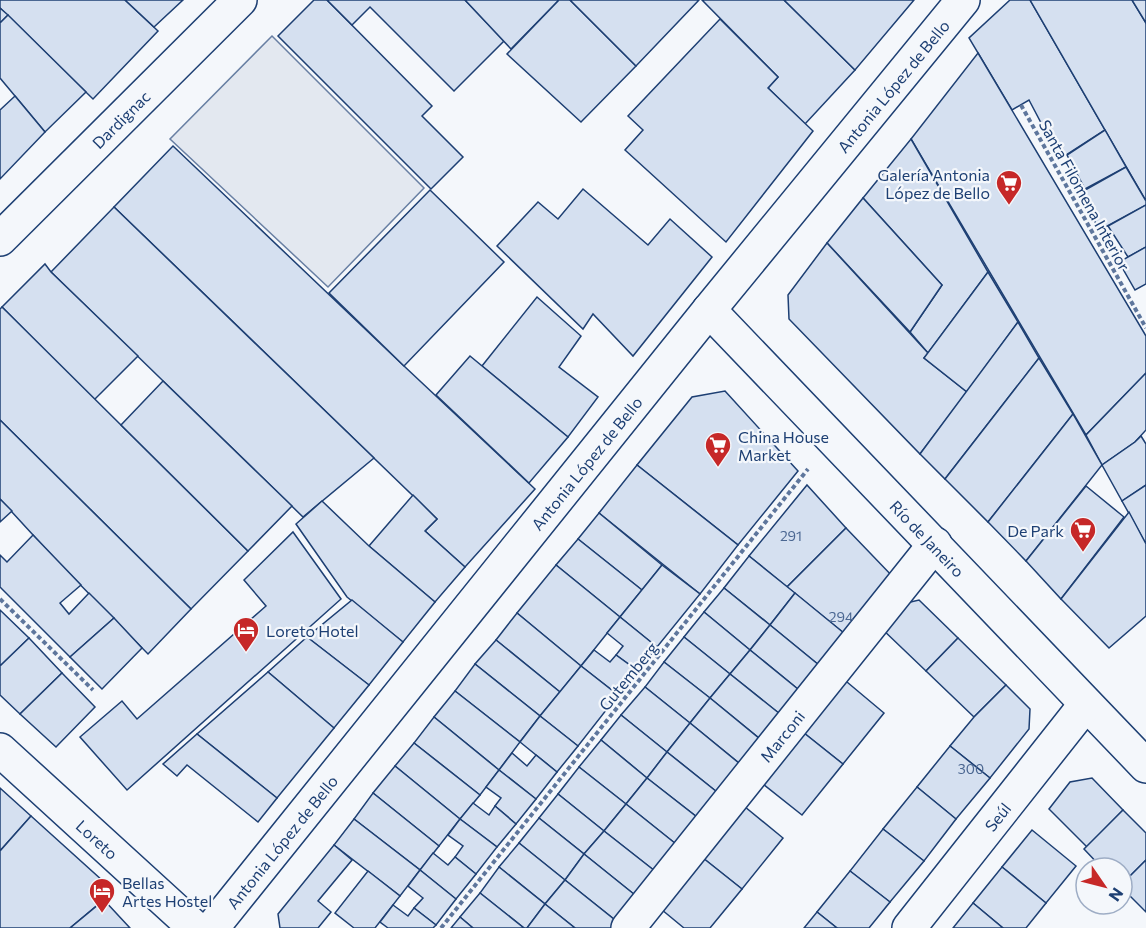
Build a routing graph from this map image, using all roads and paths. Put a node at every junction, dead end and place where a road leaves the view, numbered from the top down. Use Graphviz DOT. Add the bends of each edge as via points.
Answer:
graph roads {
  1 [pos="240,0"];
  2 [pos="963,0"];
  3 [pos="1021,105"];
  4 [pos="0,239"];
  5 [pos="709,310"];
  6 [pos="1146,327"];
  7 [pos="833,438"];
  8 [pos="935,544"];
  9 [pos="0,599"];
  10 [pos="93,690"];
  11 [pos="1086,704"];
  12 [pos="0,750"];
  13 [pos="1146,766"];
  14 [pos="195,928"];
  15 [pos="212,928"];
  16 [pos="441,928"];
  17 [pos="627,928"];
  18 [pos="909,928"];
  1 -- 4 [label="street, Dardignac"];
  2 -- 5 [label="street, Antonia López de Bello"];
  3 -- 6 [label="path, Santa Filomena Interior"];
  5 -- 7 [label="street, Río de Janeiro"];
  5 -- 15 [label="street, Antonia López de Bello"];
  7 -- 8 [label="street, Río de Janeiro"];
  7 -- 16 [label="path, Gutemberg"];
  8 -- 11 [label="street, Río de Janeiro"];
  8 -- 17 [label="street, Marconi"];
  9 -- 10 [label="path"];
  11 -- 13 [label="street, Río de Janeiro"];
  11 -- 18 [label="street, Seúl"];
  12 -- 14 [label="street, Loreto"];
}
